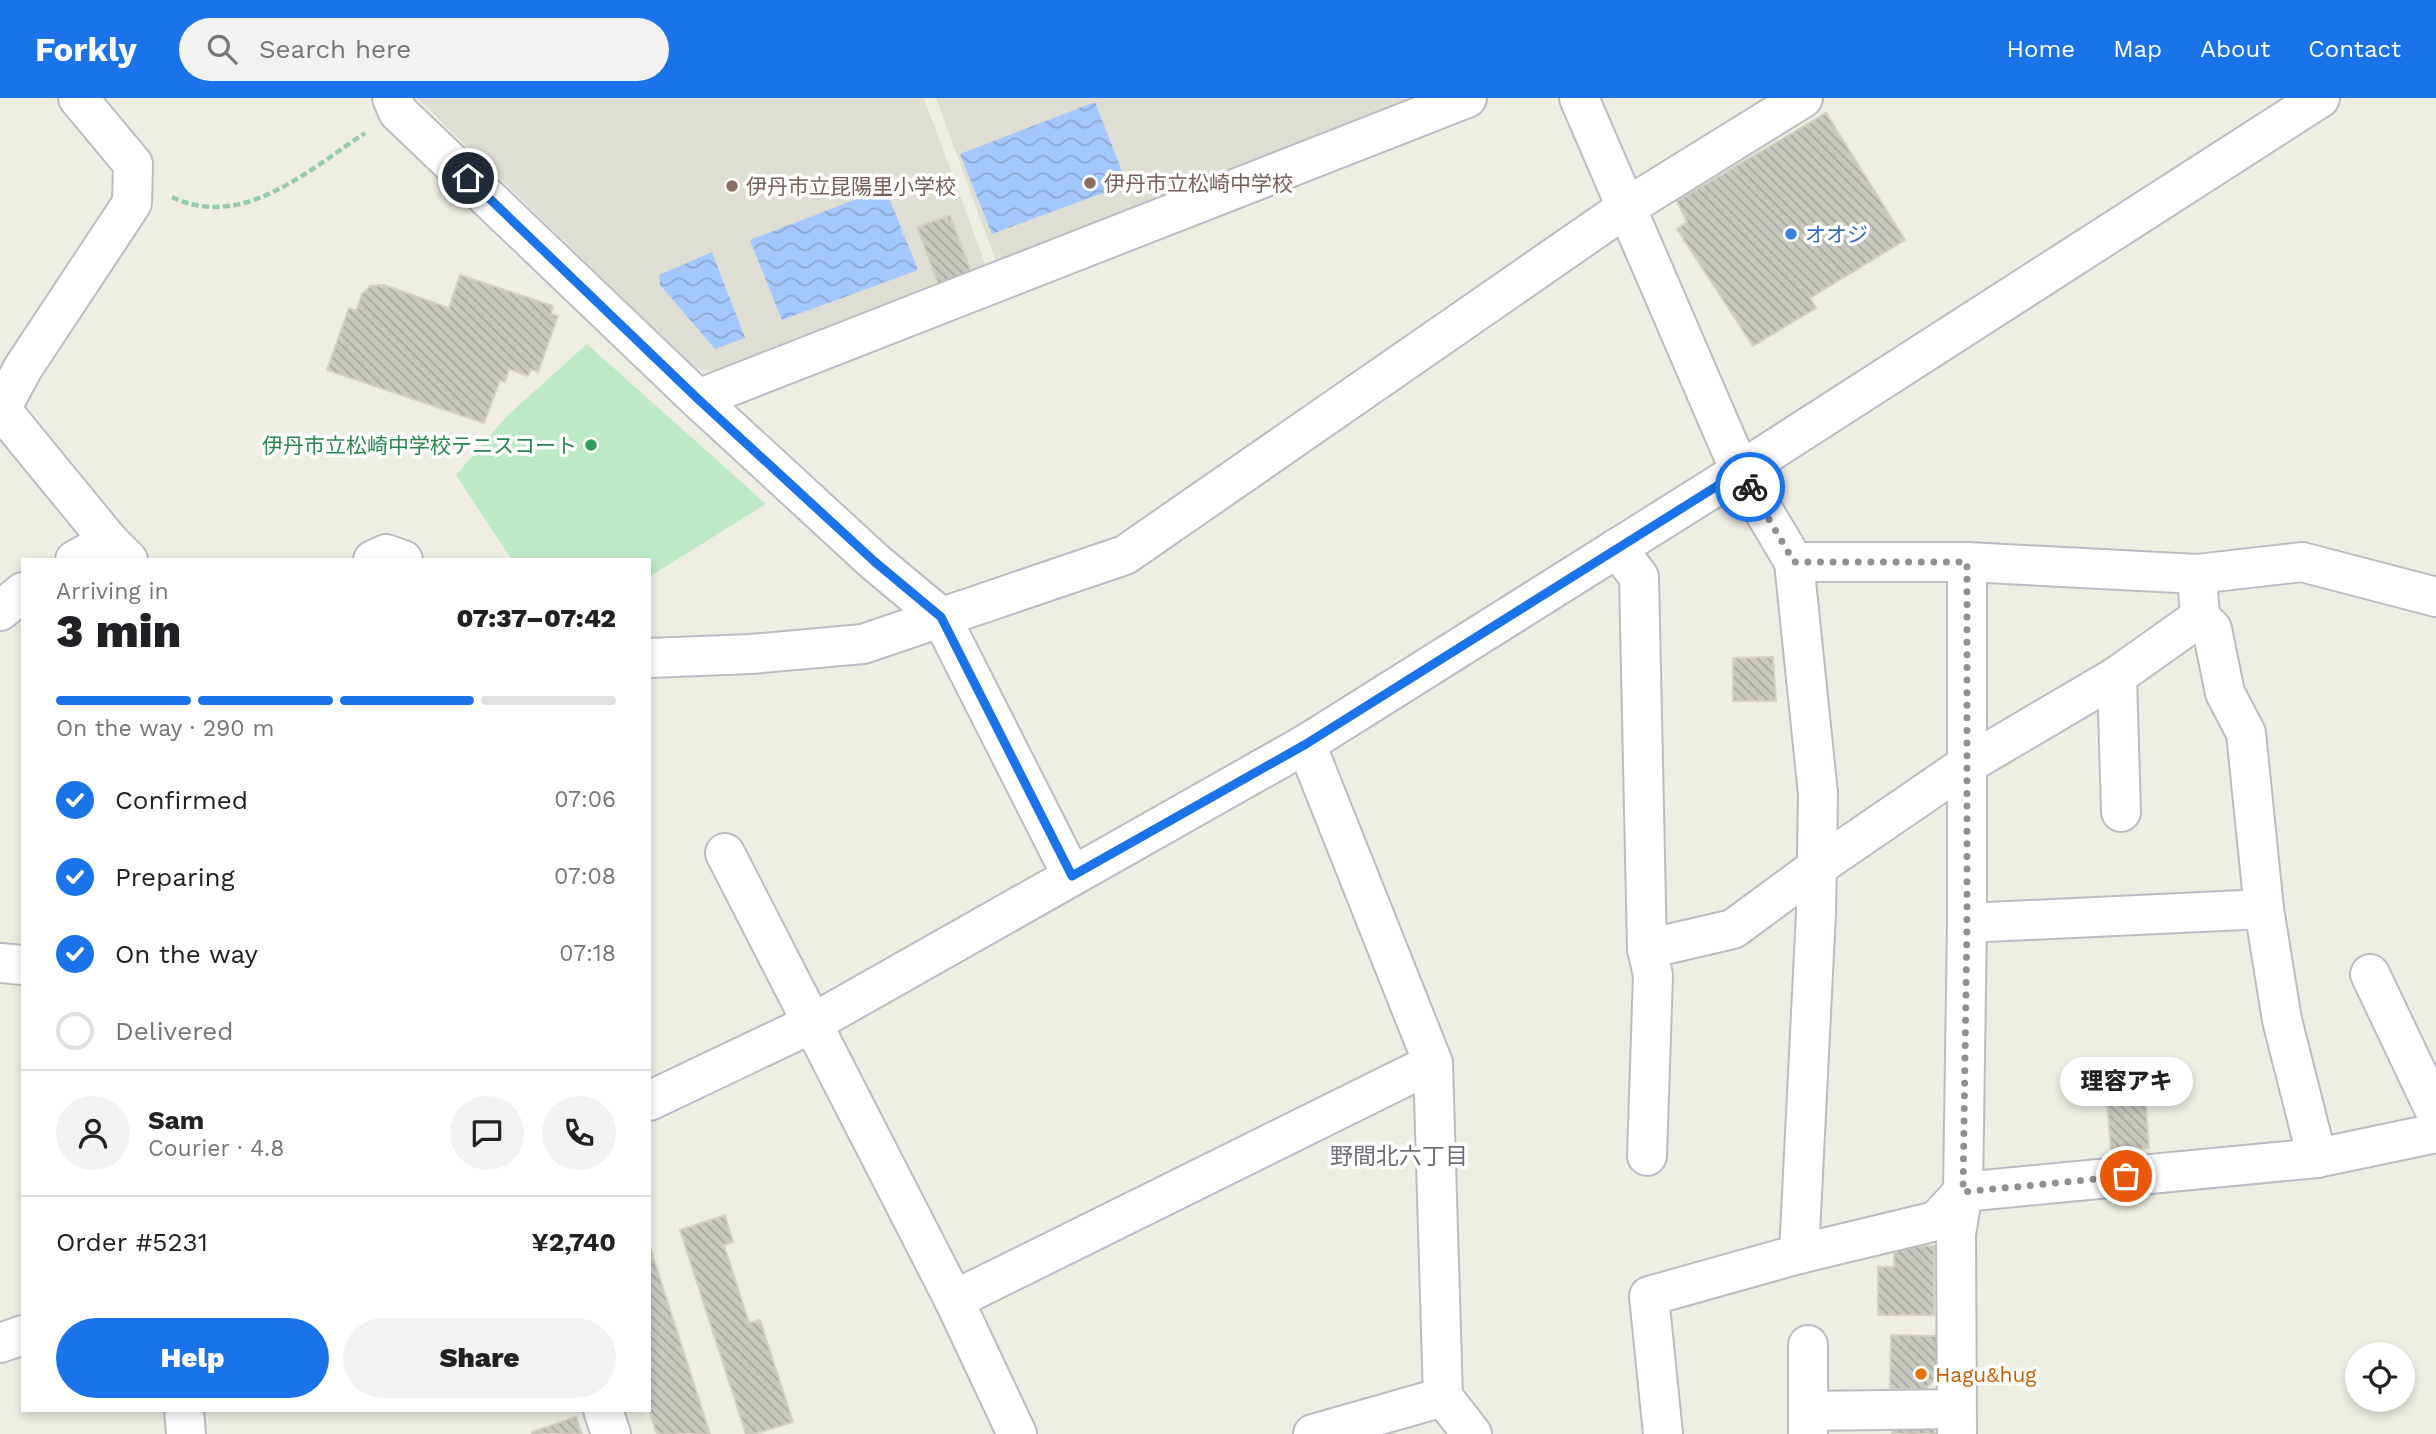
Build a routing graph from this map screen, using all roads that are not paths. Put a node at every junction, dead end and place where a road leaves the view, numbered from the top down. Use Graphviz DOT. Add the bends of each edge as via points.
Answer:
graph roads {
  1 [pos="78,98"];
  2 [pos="1467,98"];
  3 [pos="1579,98"];
  4 [pos="1803,98"];
  5 [pos="2318,99"];
  6 [pos="395,105"];
  7 [pos="1627,207"];
  8 [pos="698,399"];
  9 [pos="0,408"];
  10 [pos="1741,471"];
  11 [pos="1617,548"];
  12 [pos="119,550"];
  13 [pos="84,558"];
  14 [pos="377,558"];
  15 [pos="397,558"];
  16 [pos="1794,562"];
  17 [pos="1967,562"];
  18 [pos="2197,574"];
  19 [pos="21,594"];
  20 [pos="2436,597"];
  21 [pos="0,611"];
  22 [pos="941,617"];
  23 [pos="2200,617"];
  24 [pos="651,657"];
  25 [pos="2116,676"];
  26 [pos="1306,744"];
  27 [pos="1966,765"];
  28 [pos="2121,812"];
  29 [pos="725,853"];
  30 [pos="1817,867"];
  31 [pos="1072,876"];
  32 [pos="2264,909"];
  33 [pos="1967,923"];
  34 [pos="1647,949"];
  35 [pos="0,963"];
  36 [pos="21,965"];
  37 [pos="2370,974"];
  38 [pos="811,1024"];
  39 [pos="1433,1063"];
  40 [pos="651,1100"];
  41 [pos="2436,1113"];
  42 [pos="2436,1133"];
  43 [pos="1647,1156"];
  44 [pos="2317,1158"];
  45 [pos="1963,1192"];
  46 [pos="1799,1254"];
  47 [pos="954,1300"];
  48 [pos="21,1336"];
  49 [pos="0,1343"];
  50 [pos="1808,1345"];
  51 [pos="1443,1397"];
  52 [pos="184,1412"];
  53 [pos="604,1412"];
  54 [pos="1957,1422"];
  55 [pos="1809,1423"];
  56 [pos="186,1434"];
  57 [pos="611,1434"];
  58 [pos="1017,1434"];
  59 [pos="1313,1434"];
  60 [pos="1472,1434"];
  61 [pos="1663,1434"];
  1 -- 9 [label="street" via="133,164 132,203"];
  2 -- 8 [label="street"];
  3 -- 7 [label="street"];
  4 -- 7 [label="street"];
  5 -- 10 [label="street"];
  6 -- 8 [label="street"];
  7 -- 10 [label="street"];
  7 -- 22 [label="street" via="1125,555"];
  8 -- 22 [label="street"];
  9 -- 12 [label="street"];
  10 -- 11 [label="street"];
  10 -- 16 [label="street"];
  11 -- 26 [label="street"];
  11 -- 34 [label="street" via="1639,577"];
  12 -- 13 [label="street"];
  14 -- 15 [label="street" via="386,554"];
  16 -- 17 [label="street"];
  16 -- 30 [label="street" via="1818,794"];
  17 -- 18 [label="street"];
  17 -- 27 [label="street"];
  18 -- 20 [label="street" via="2302,562"];
  18 -- 23 [label="street"];
  19 -- 21 [label="street"];
  22 -- 24 [label="street" via="863,645"];
  22 -- 31 [label="street"];
  23 -- 25 [label="street"];
  23 -- 32 [label="street" via="2212,629 2225,693 2246,733"];
  25 -- 27 [label="street"];
  25 -- 28 [label="street"];
  26 -- 31 [label="street"];
  26 -- 39 [label="street"];
  27 -- 30 [label="street"];
  27 -- 33 [label="street"];
  29 -- 38 [label="street"];
  30 -- 34 [label="street" via="1733,929"];
  30 -- 46 [label="street"];
  31 -- 38 [label="street"];
  32 -- 33 [label="street"];
  32 -- 44 [label="street" via="2282,1020"];
  33 -- 45 [label="street"];
  34 -- 43 [label="street" via="1653,975"];
  35 -- 36 [label="street"];
  37 -- 41 [label="street"];
  38 -- 40 [label="street"];
  38 -- 47 [label="street"];
  39 -- 47 [label="street"];
  39 -- 51 [label="street"];
  42 -- 44 [label="street"];
  44 -- 45 [label="street"];
  45 -- 46 [label="street" via="1936,1221"];
  45 -- 54 [label="street" via="1956,1234"];
  46 -- 61 [label="street" via="1649,1296"];
  47 -- 58 [label="street"];
  48 -- 49 [label="street"];
  50 -- 55 [label="street"];
  51 -- 59 [label="street"];
  51 -- 60 [label="street"];
  52 -- 56 [label="street"];
  53 -- 57 [label="street"];
  54 -- 55 [label="street"];
}
